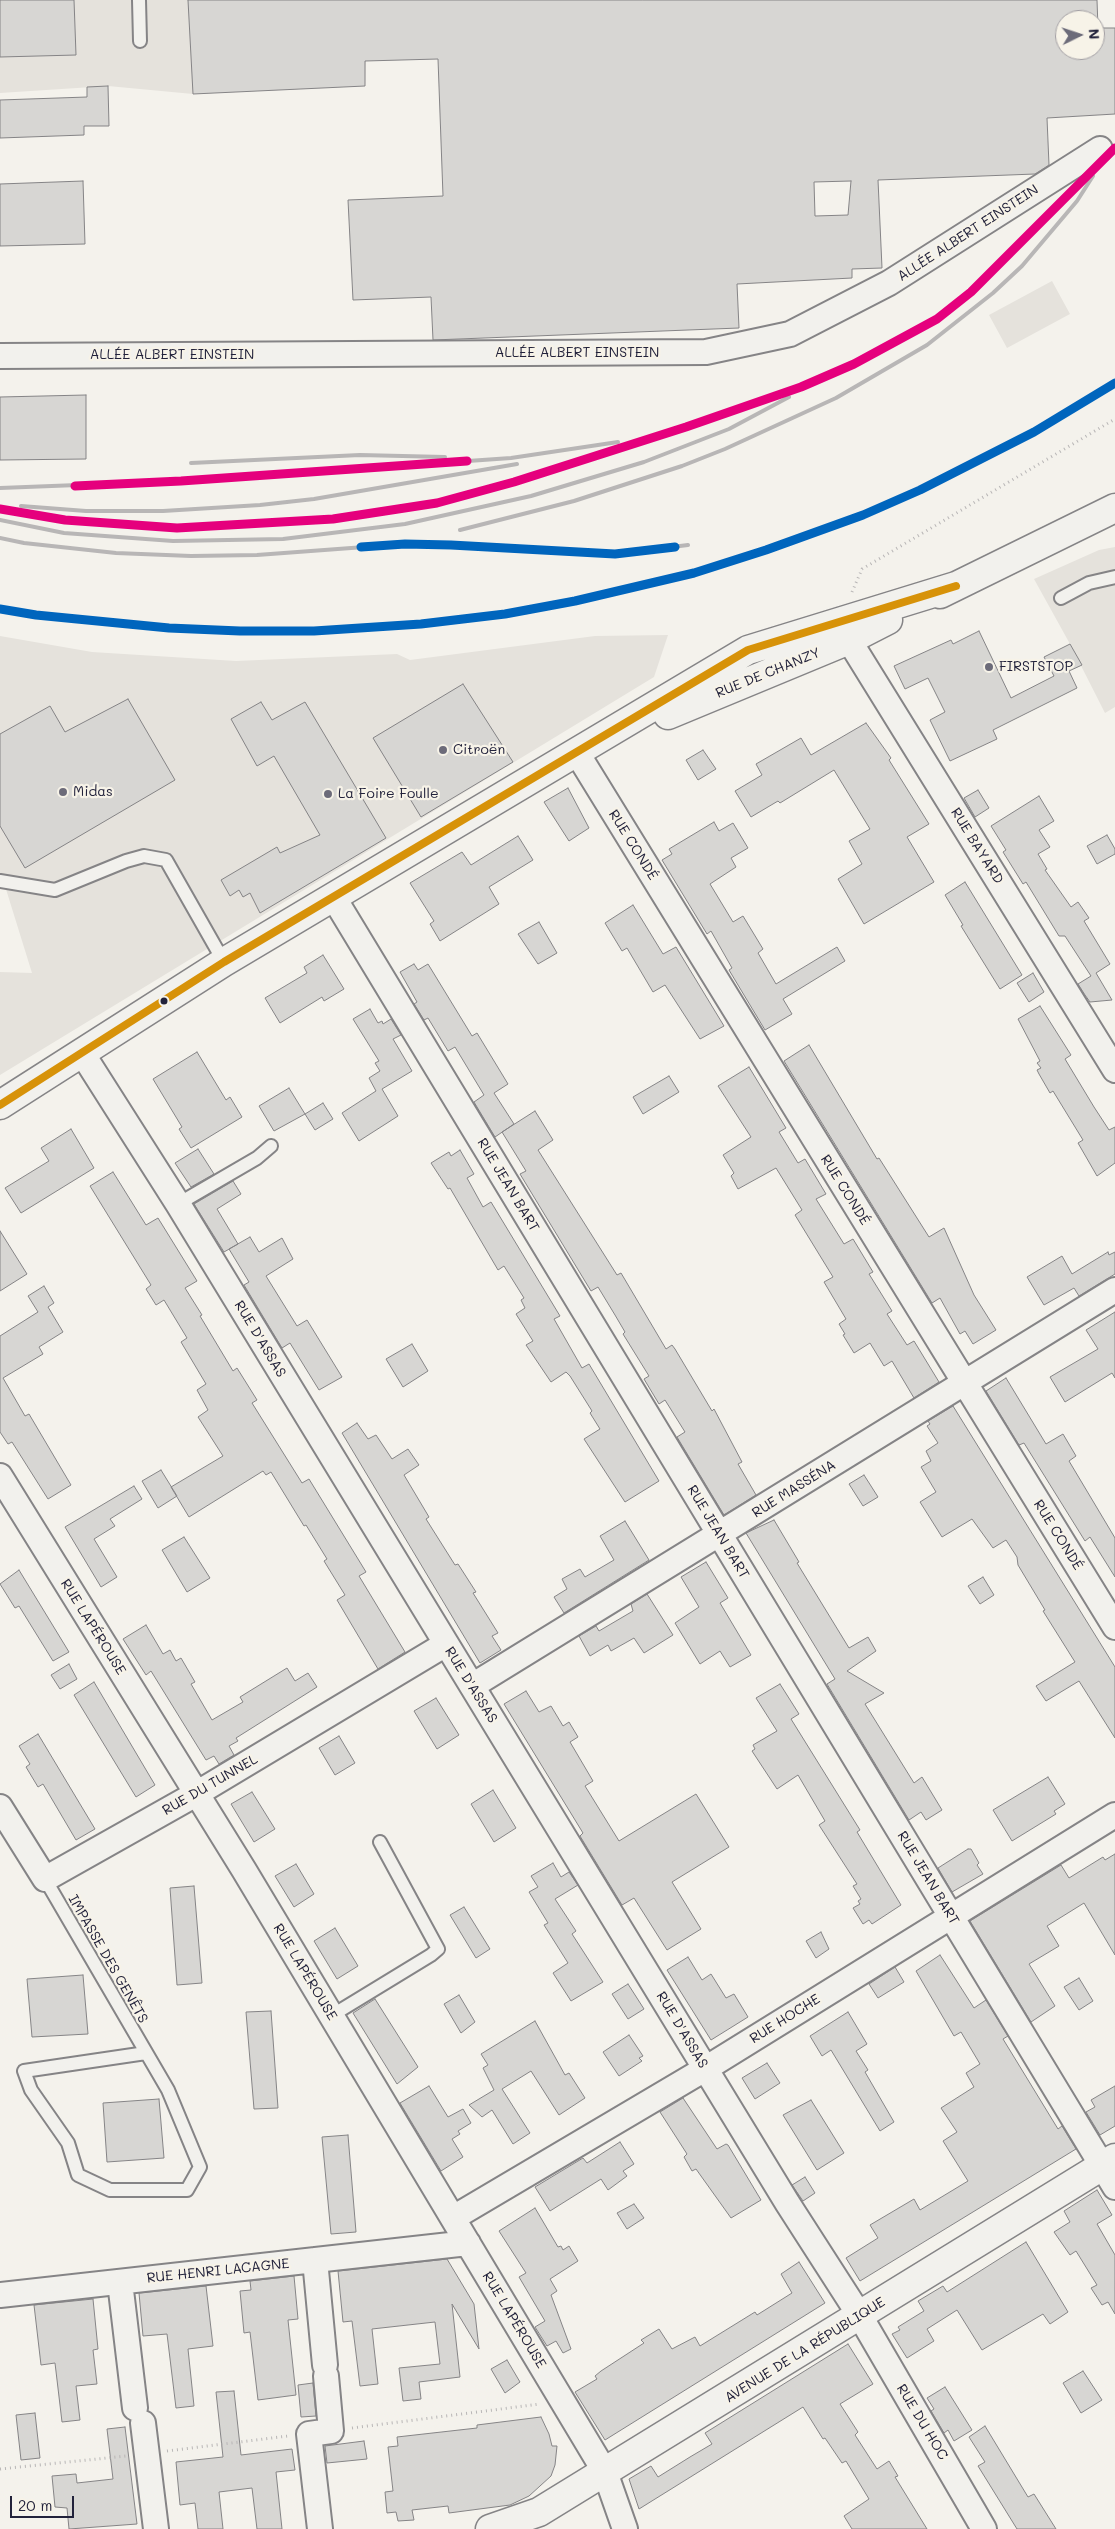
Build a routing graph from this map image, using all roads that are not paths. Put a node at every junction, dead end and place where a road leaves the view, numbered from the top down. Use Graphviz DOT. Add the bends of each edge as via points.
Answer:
graph roads {
  1 [pos="139,0"];
  2 [pos="140,41"];
  3 [pos="1100,149"];
  4 [pos="0,356"];
  5 [pos="1115,508"];
  6 [pos="1115,577"];
  7 [pos="1062,598"];
  8 [pos="844,631"];
  9 [pos="577,753"];
  10 [pos="0,881"];
  11 [pos="334,898"];
  12 [pos="224,962"];
  13 [pos="82,1053"];
  14 [pos="1115,1070"];
  15 [pos="0,1105"];
  16 [pos="270,1146"];
  17 [pos="178,1204"];
  18 [pos="1115,1290"];
  19 [pos="963,1383"];
  20 [pos="0,1476"];
  21 [pos="720,1534"];
  22 [pos="1115,1626"];
  23 [pos="446,1644"];
  24 [pos="472,1686"];
  25 [pos="196,1794"];
  26 [pos="0,1808"];
  27 [pos="1115,1815"];
  28 [pos="380,1842"];
  29 [pos="44,1879"];
  30 [pos="950,1915"];
  31 [pos="331,2016"];
  32 [pos="146,2053"];
  33 [pos="705,2069"];
  34 [pos="1111,2170"];
  35 [pos="453,2218"];
  36 [pos="468,2243"];
  37 [pos="315,2260"];
  38 [pos="120,2282"];
  39 [pos="0,2295"];
  40 [pos="860,2316"];
  41 [pos="605,2472"];
  42 [pos="156,2529"];
  43 [pos="320,2529"];
  44 [pos="490,2529"];
  45 [pos="625,2529"];
  46 [pos="984,2529"];
  1 -- 2 [label="lane"];
  3 -- 4 [label="street, ALLÉE ALBERT EINSTEIN" via="889,283 790,334 706,352"];
  5 -- 8 [label="main road, RUE DE CHANZY" via="956,586"];
  6 -- 7 [label="lane" via="1090,583"];
  8 -- 9 [label="main road, RUE DE CHANZY"];
  8 -- 14 [label="street, RUE BAYARD"];
  9 -- 11 [label="main road, RUE DE CHANZY"];
  9 -- 19 [label="street, RUE CONDÉ"];
  10 -- 12 [label="lane" via="54,890 144,856 166,860"];
  11 -- 12 [label="main road, RUE DE CHANZY"];
  11 -- 21 [label="street, RUE JEAN BART"];
  12 -- 13 [label="main road, RUE DE CHANZY"];
  13 -- 15 [label="main road, RUE DE CHANZY"];
  13 -- 17 [label="street, RUE D'ASSAS"];
  16 -- 17 [label="lane" via="257,1158"];
  17 -- 23 [label="street, RUE D'ASSAS"];
  18 -- 19 [label="street, RUE MASSÉNA"];
  19 -- 21 [label="street, RUE MASSÉNA"];
  19 -- 22 [label="street, RUE CONDÉ"];
  20 -- 25 [label="street, RUE LAPÉROUSE"];
  21 -- 24 [label="street, RUE MASSÉNA"];
  21 -- 30 [label="street, RUE JEAN BART"];
  23 -- 24 [label="street, RUE D'ASSAS"];
  23 -- 25 [label="street, RUE DU TUNNEL"];
  24 -- 33 [label="street, RUE D'ASSAS"];
  25 -- 29 [label="street, RUE DU TUNNEL"];
  25 -- 31 [label="street, RUE LAPÉROUSE"];
  26 -- 29 [label="street"];
  27 -- 30 [label="street, RUE HOCHE"];
  28 -- 31 [label="lane" via="438,1948"];
  29 -- 32 [label="lane, IMPASSE DES GENÊTS"];
  30 -- 33 [label="street, RUE HOCHE"];
  30 -- 34 [label="street, RUE JEAN BART"];
  31 -- 35 [label="street, RUE LAPÉROUSE"];
  32 -- 32 [label="lane, IMPASSE DES GENÊTS" via="168,2090 200,2167 187,2190 110,2190 78,2175 68,2143 31,2090 24,2072"];
  33 -- 35 [label="street, RUE HOCHE"];
  33 -- 40 [label="street, RUE D'ASSAS"];
  34 -- 40 [label="main road, AVENUE DE LA RÉPUBLIQUE"];
  35 -- 36 [label="street, RUE LAPÉROUSE"];
  36 -- 37 [label="street, RUE HENRI LACAGNE"];
  36 -- 41 [label="street, RUE LAPÉROUSE"];
  37 -- 38 [label="street, RUE HENRI LACAGNE"];
  37 -- 43 [label="street" via="331,2431 309,2434"];
  38 -- 39 [label="street, RUE HENRI LACAGNE"];
  38 -- 42 [label="street"];
  40 -- 41 [label="main road, AVENUE DE LA RÉPUBLIQUE"];
  40 -- 46 [label="street, RUE DU HOC"];
  41 -- 44 [label="main road, AVENUE DE LA RÉPUBLIQUE" via="539,2512"];
  41 -- 45 [label="street, RUE LAPÉROUSE"];
}
